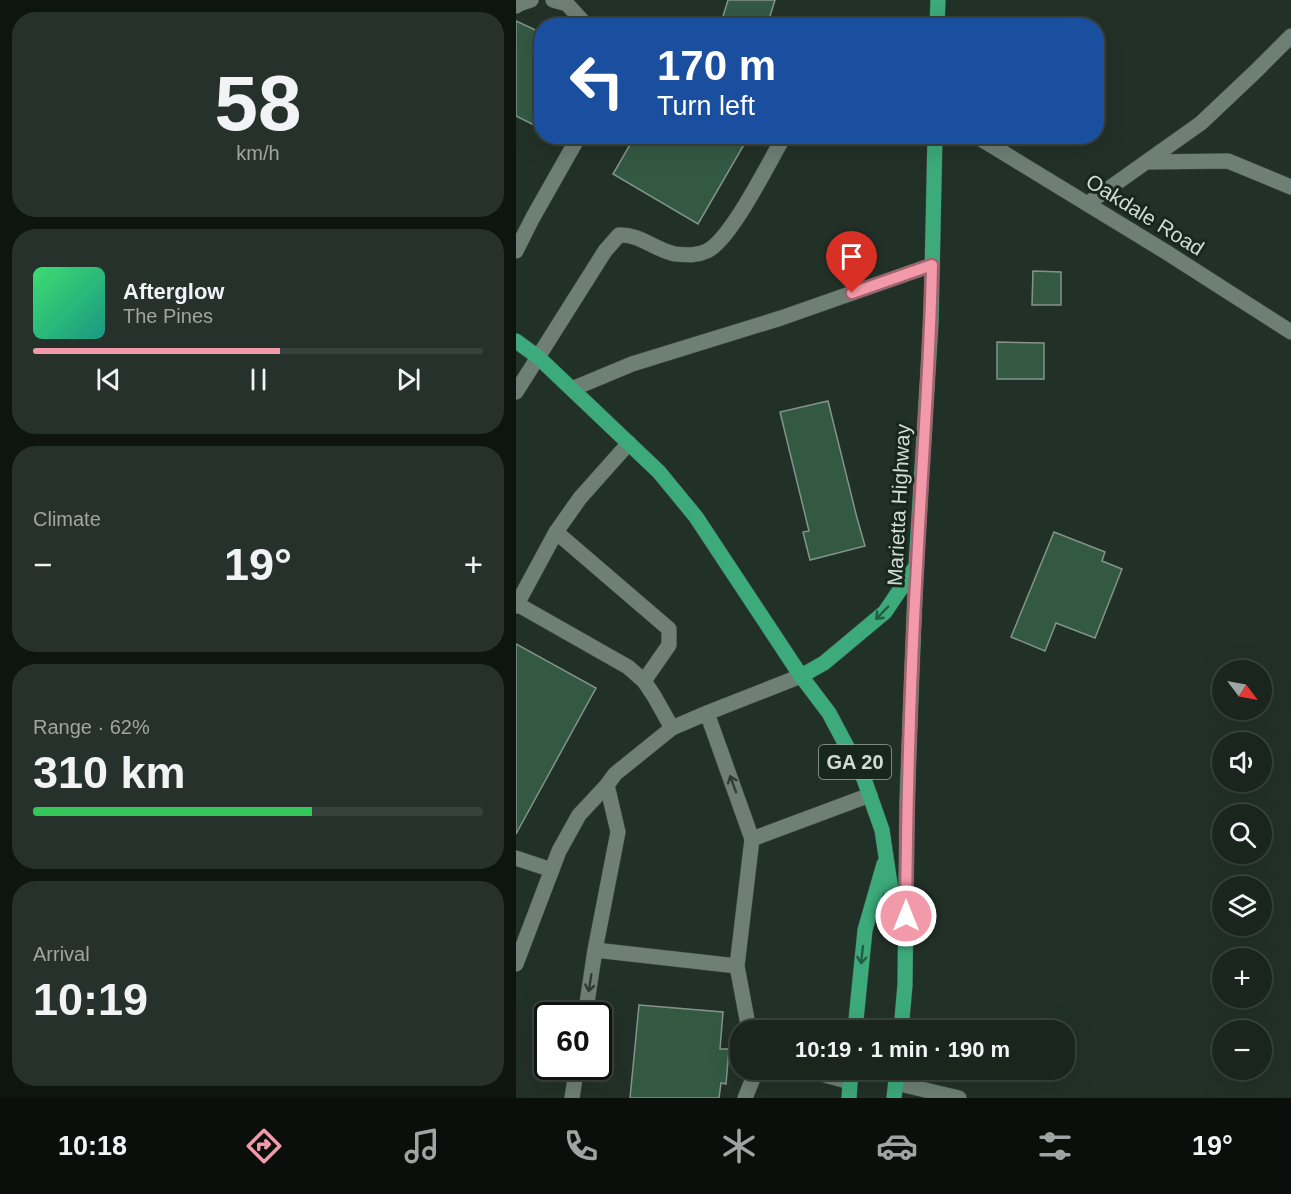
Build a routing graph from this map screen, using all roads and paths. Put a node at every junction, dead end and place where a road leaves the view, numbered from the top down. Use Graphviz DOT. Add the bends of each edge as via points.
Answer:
graph roads {
  1 [pos="531,0"];
  2 [pos="553,0"];
  3 [pos="938,0"];
  4 [pos="516,6"];
  5 [pos="580,18"];
  6 [pos="937,18"];
  7 [pos="1291,36"];
  8 [pos="574,144"];
  9 [pos="780,144"];
  10 [pos="935,144"];
  11 [pos="989,144"];
  12 [pos="1148,162"];
  13 [pos="1291,187"];
  14 [pos="1087,204"];
  15 [pos="516,251"];
  16 [pos="932,265"];
  17 [pos="1291,332"];
  18 [pos="516,341"];
  19 [pos="538,357"];
  20 [pos="572,389"];
  21 [pos="516,392"];
  22 [pos="629,443"];
  23 [pos="556,532"];
  24 [pos="916,566"];
  25 [pos="516,605"];
  26 [pos="801,676"];
  27 [pos="644,681"];
  28 [pos="707,713"];
  29 [pos="672,728"];
  30 [pos="607,785"];
  31 [pos="870,795"];
  32 [pos="752,839"];
  33 [pos="516,858"];
  34 [pos="886,858"];
  35 [pos="552,870"];
  36 [pos="595,950"];
  37 [pos="516,964"];
  38 [pos="737,966"];
  39 [pos="905,985"];
  40 [pos="587,1002"];
  41 [pos="747,1020"];
  42 [pos="856,1020"];
  43 [pos="902,1020"];
  44 [pos="575,1080"];
  45 [pos="752,1080"];
  46 [pos="851,1080"];
  47 [pos="896,1084"];
  48 [pos="573,1098"];
  49 [pos="745,1098"];
  50 [pos="849,1098"];
  51 [pos="959,1098"];
  1 -- 4 [label="street"];
  2 -- 5 [label="street" via="567,4"];
  3 -- 6 [label="main road"];
  7 -- 12 [label="street" via="1201,123"];
  8 -- 15 [label="street"];
  9 -- 19 [label="street" via="732,227 709,250 692,256 672,253 636,237 619,235"];
  10 -- 16 [label="main road, Marietta Highway / GA 20"];
  11 -- 14 [label="street, Oakdale Road"];
  12 -- 13 [label="street" via="1228,161"];
  12 -- 14 [label="street"];
  14 -- 17 [label="street, Oakdale Road"];
  16 -- 20 [label="street" via="781,318 632,364"];
  16 -- 24 [label="main road, Marietta Highway / GA 20"];
  18 -- 19 [label="main road, Marietta Highway"];
  19 -- 20 [label="main road, Marietta Highway"];
  19 -- 21 [label="street"];
  20 -- 22 [label="main road, Marietta Highway"];
  22 -- 23 [label="street" via="580,498"];
  22 -- 26 [label="main road, Marietta Highway" via="696,517"];
  23 -- 25 [label="street"];
  23 -- 27 [label="street" via="669,629 669,645"];
  24 -- 26 [label="main road, one-way" via="885,612 824,663"];
  24 -- 39 [label="main road, Marietta Highway / GA 20"];
  25 -- 27 [label="street" via="628,667"];
  26 -- 28 [label="street"];
  26 -- 31 [label="main road, Marietta Highway / GA 20" via="829,713"];
  27 -- 29 [label="street"];
  28 -- 29 [label="street"];
  32 -- 28 [label="street, one-way"];
  29 -- 30 [label="street"];
  30 -- 35 [label="street" via="579,815"];
  30 -- 36 [label="street" via="618,832"];
  31 -- 32 [label="street"];
  31 -- 34 [label="main road, Marietta Highway / GA 20" via="882,830"];
  32 -- 38 [label="street"];
  33 -- 35 [label="street"];
  34 -- 39 [label="main road, Marietta Highway"];
  34 -- 42 [label="main road, Marietta Highway / GA 20, one-way" via="865,930"];
  35 -- 37 [label="street"];
  36 -- 38 [label="street"];
  36 -- 40 [label="street, one-way"];
  38 -- 41 [label="street"];
  39 -- 43 [label="main road, Marietta Highway / GA 20"];
  44 -- 48 [label="street"];
  45 -- 49 [label="street"];
  46 -- 50 [label="main road"];
  47 -- 51 [label="street"];
}
